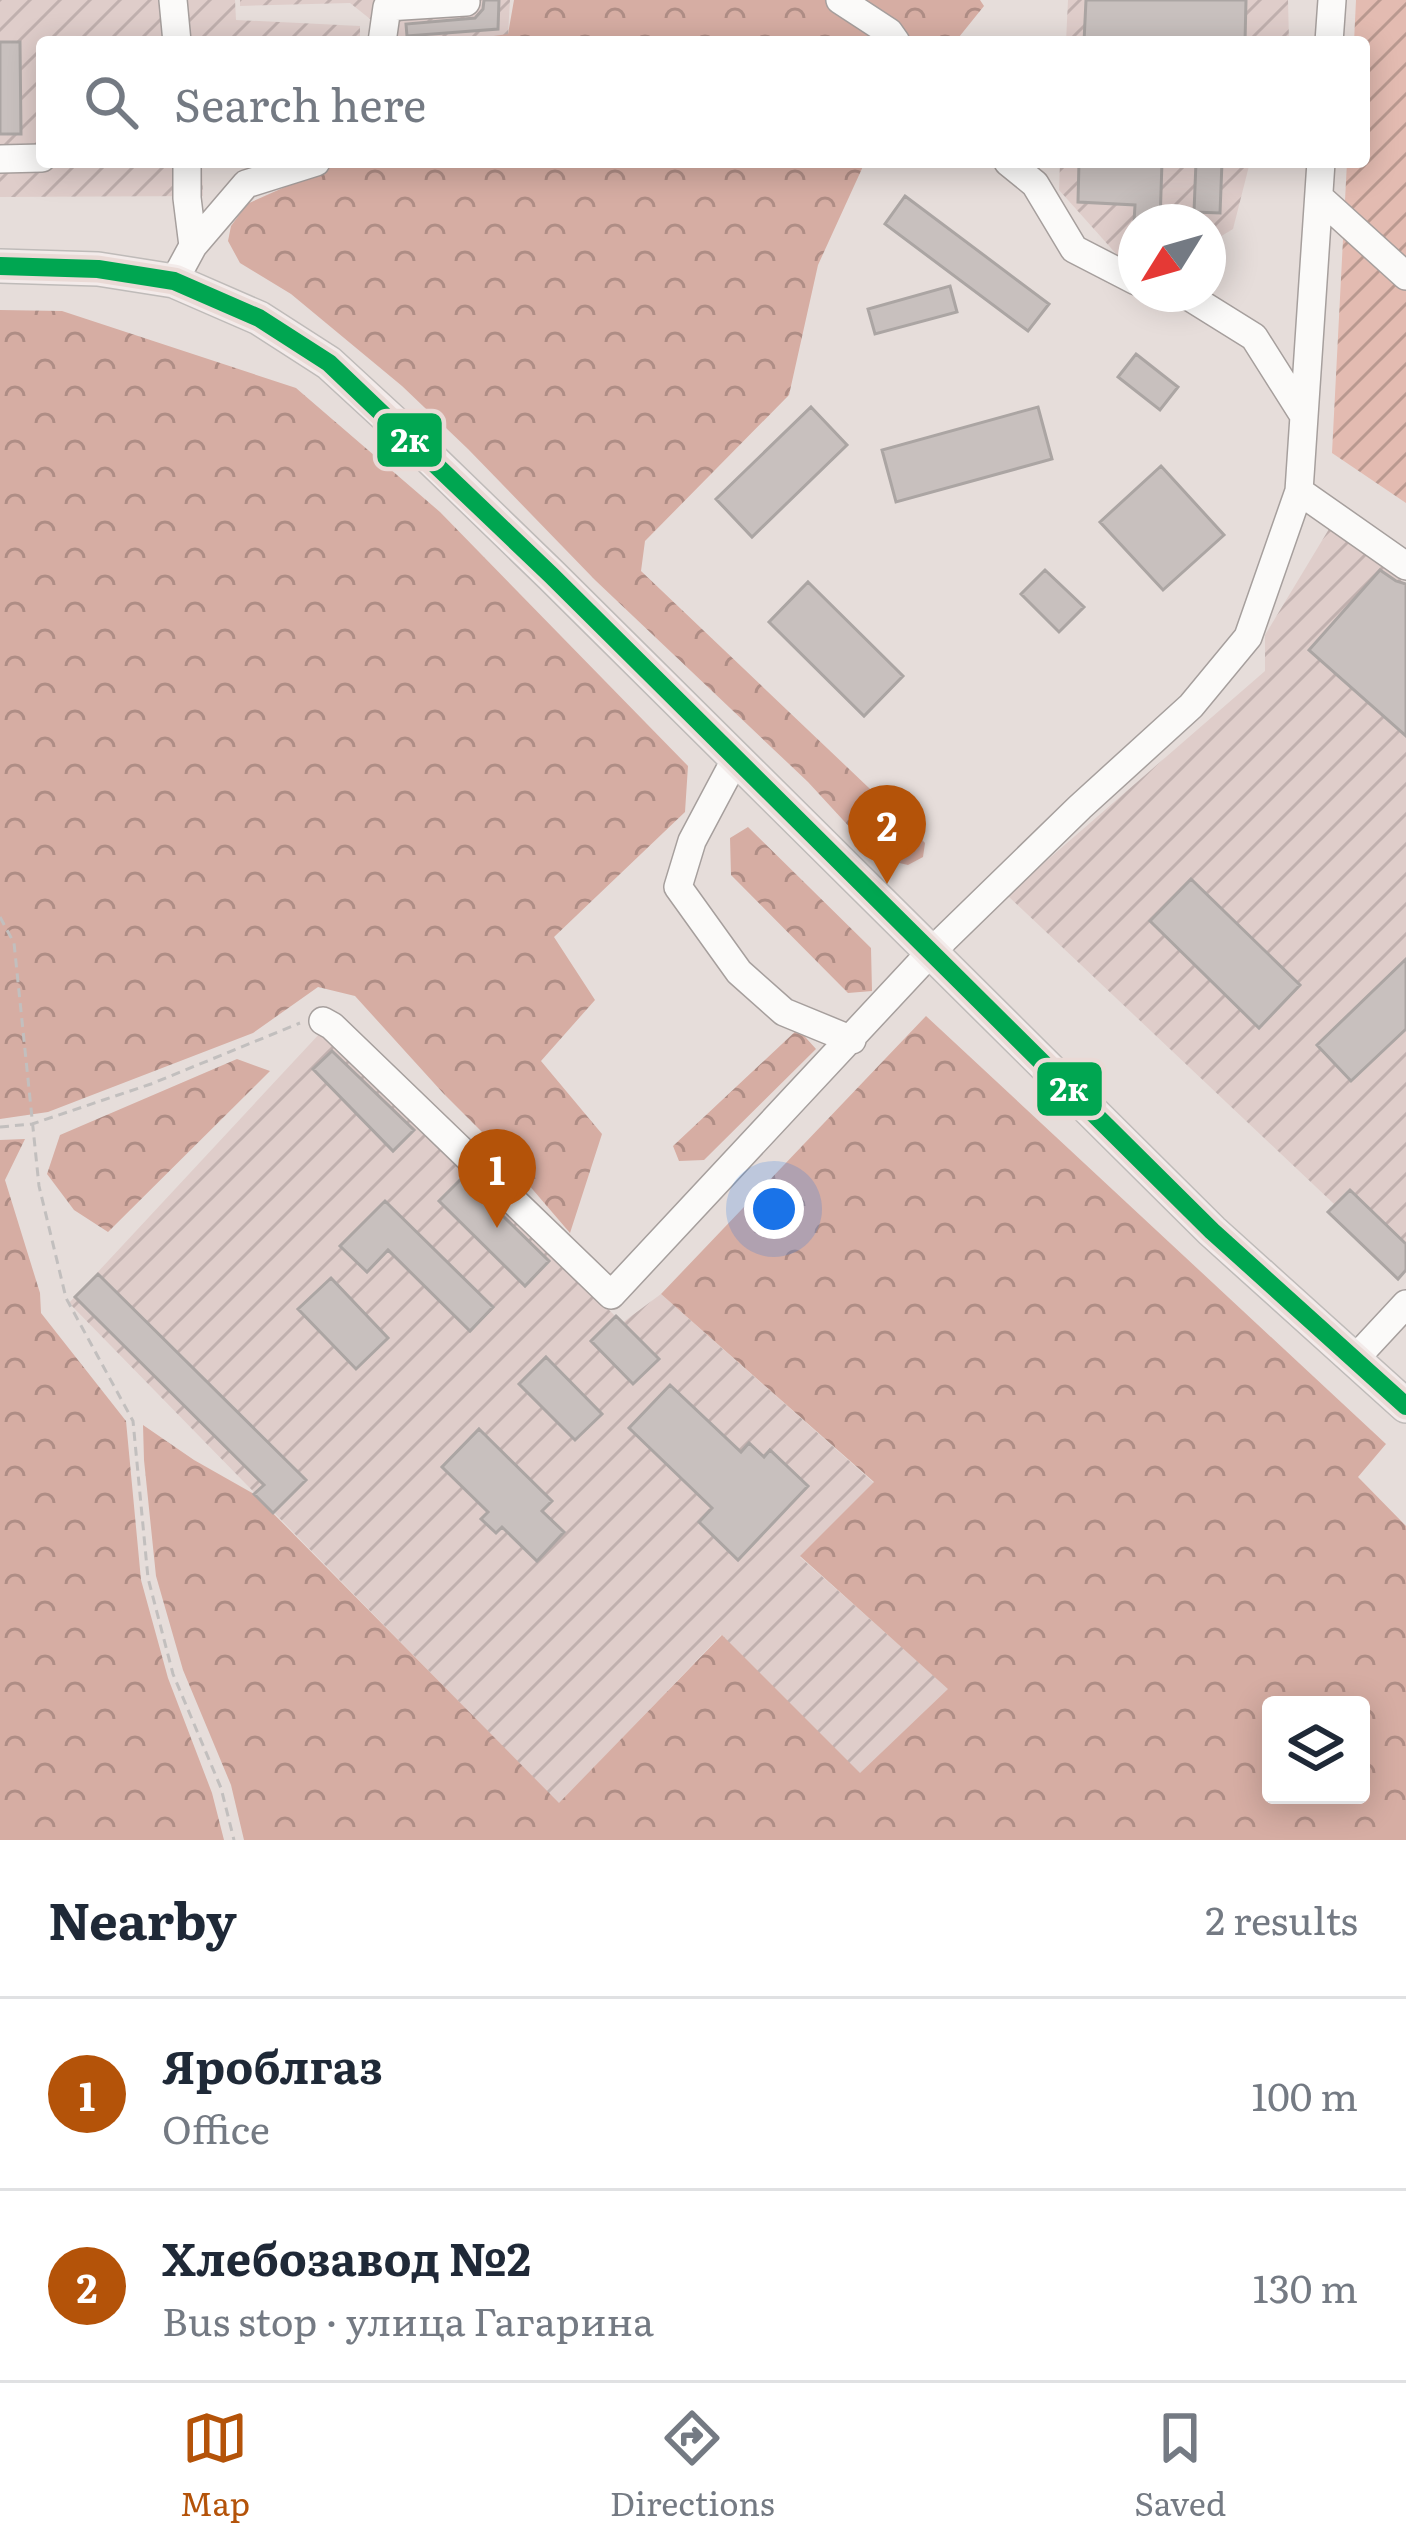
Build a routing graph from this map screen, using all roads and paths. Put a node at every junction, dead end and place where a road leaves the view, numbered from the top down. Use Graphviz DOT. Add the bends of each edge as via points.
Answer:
graph roads {
  1 [pos="173,0"];
  2 [pos="840,0"];
  3 [pos="1332,0"];
  4 [pos="466,2"];
  5 [pos="176,36"];
  6 [pos="383,36"];
  7 [pos="892,36"];
  8 [pos="1329,36"];
  9 [pos="36,158"];
  10 [pos="0,159"];
  11 [pos="187,168"];
  12 [pos="297,168"];
  13 [pos="1015,168"];
  14 [pos="1321,168"];
  15 [pos="1319,197"];
  16 [pos="193,246"];
  17 [pos="0,266"];
  18 [pos="1118,272"];
  19 [pos="1406,276"];
  20 [pos="175,281"];
  21 [pos="1214,312"];
  22 [pos="1304,416"];
  23 [pos="1299,491"];
  24 [pos="1406,566"];
  25 [pos="736,760"];
  26 [pos="0,917"];
  27 [pos="930,953"];
  28 [pos="314,1021"];
  29 [pos="851,1040"];
  30 [pos="32,1124"];
  31 [pos="0,1127"];
  32 [pos="1406,1304"];
  33 [pos="1353,1361"];
  34 [pos="1406,1406"];
  35 [pos="234,1840"];
  1 -- 5 [label="street"];
  2 -- 7 [label="street"];
  3 -- 8 [label="street"];
  4 -- 6 [label="street" via="387,8"];
  9 -- 10 [label="street"];
  11 -- 16 [label="street"];
  12 -- 16 [label="street" via="247,184"];
  13 -- 18 [label="street" via="1034,184 1073,249"];
  14 -- 15 [label="street"];
  15 -- 19 [label="street"];
  15 -- 22 [label="street"];
  16 -- 20 [label="street"];
  17 -- 20 [label="main road" via="98,268"];
  20 -- 25 [label="main road" via="259,318 328,363"];
  21 -- 22 [label="street" via="1254,337"];
  22 -- 23 [label="street"];
  23 -- 24 [label="street"];
  23 -- 27 [label="street" via="1248,637 1191,706"];
  25 -- 27 [label="main road"];
  25 -- 29 [label="street" via="692,841 678,887 739,972 784,1012"];
  26 -- 30 [label="path" via="14,943"];
  27 -- 29 [label="street"];
  27 -- 33 [label="main road"];
  28 -- 29 [label="street" via="332,1026 611,1295"];
  28 -- 30 [label="path"];
  30 -- 31 [label="path"];
  30 -- 35 [label="path" via="66,1298 133,1421 148,1578 173,1674"];
  32 -- 33 [label="street"];
  33 -- 34 [label="main road"];
}
